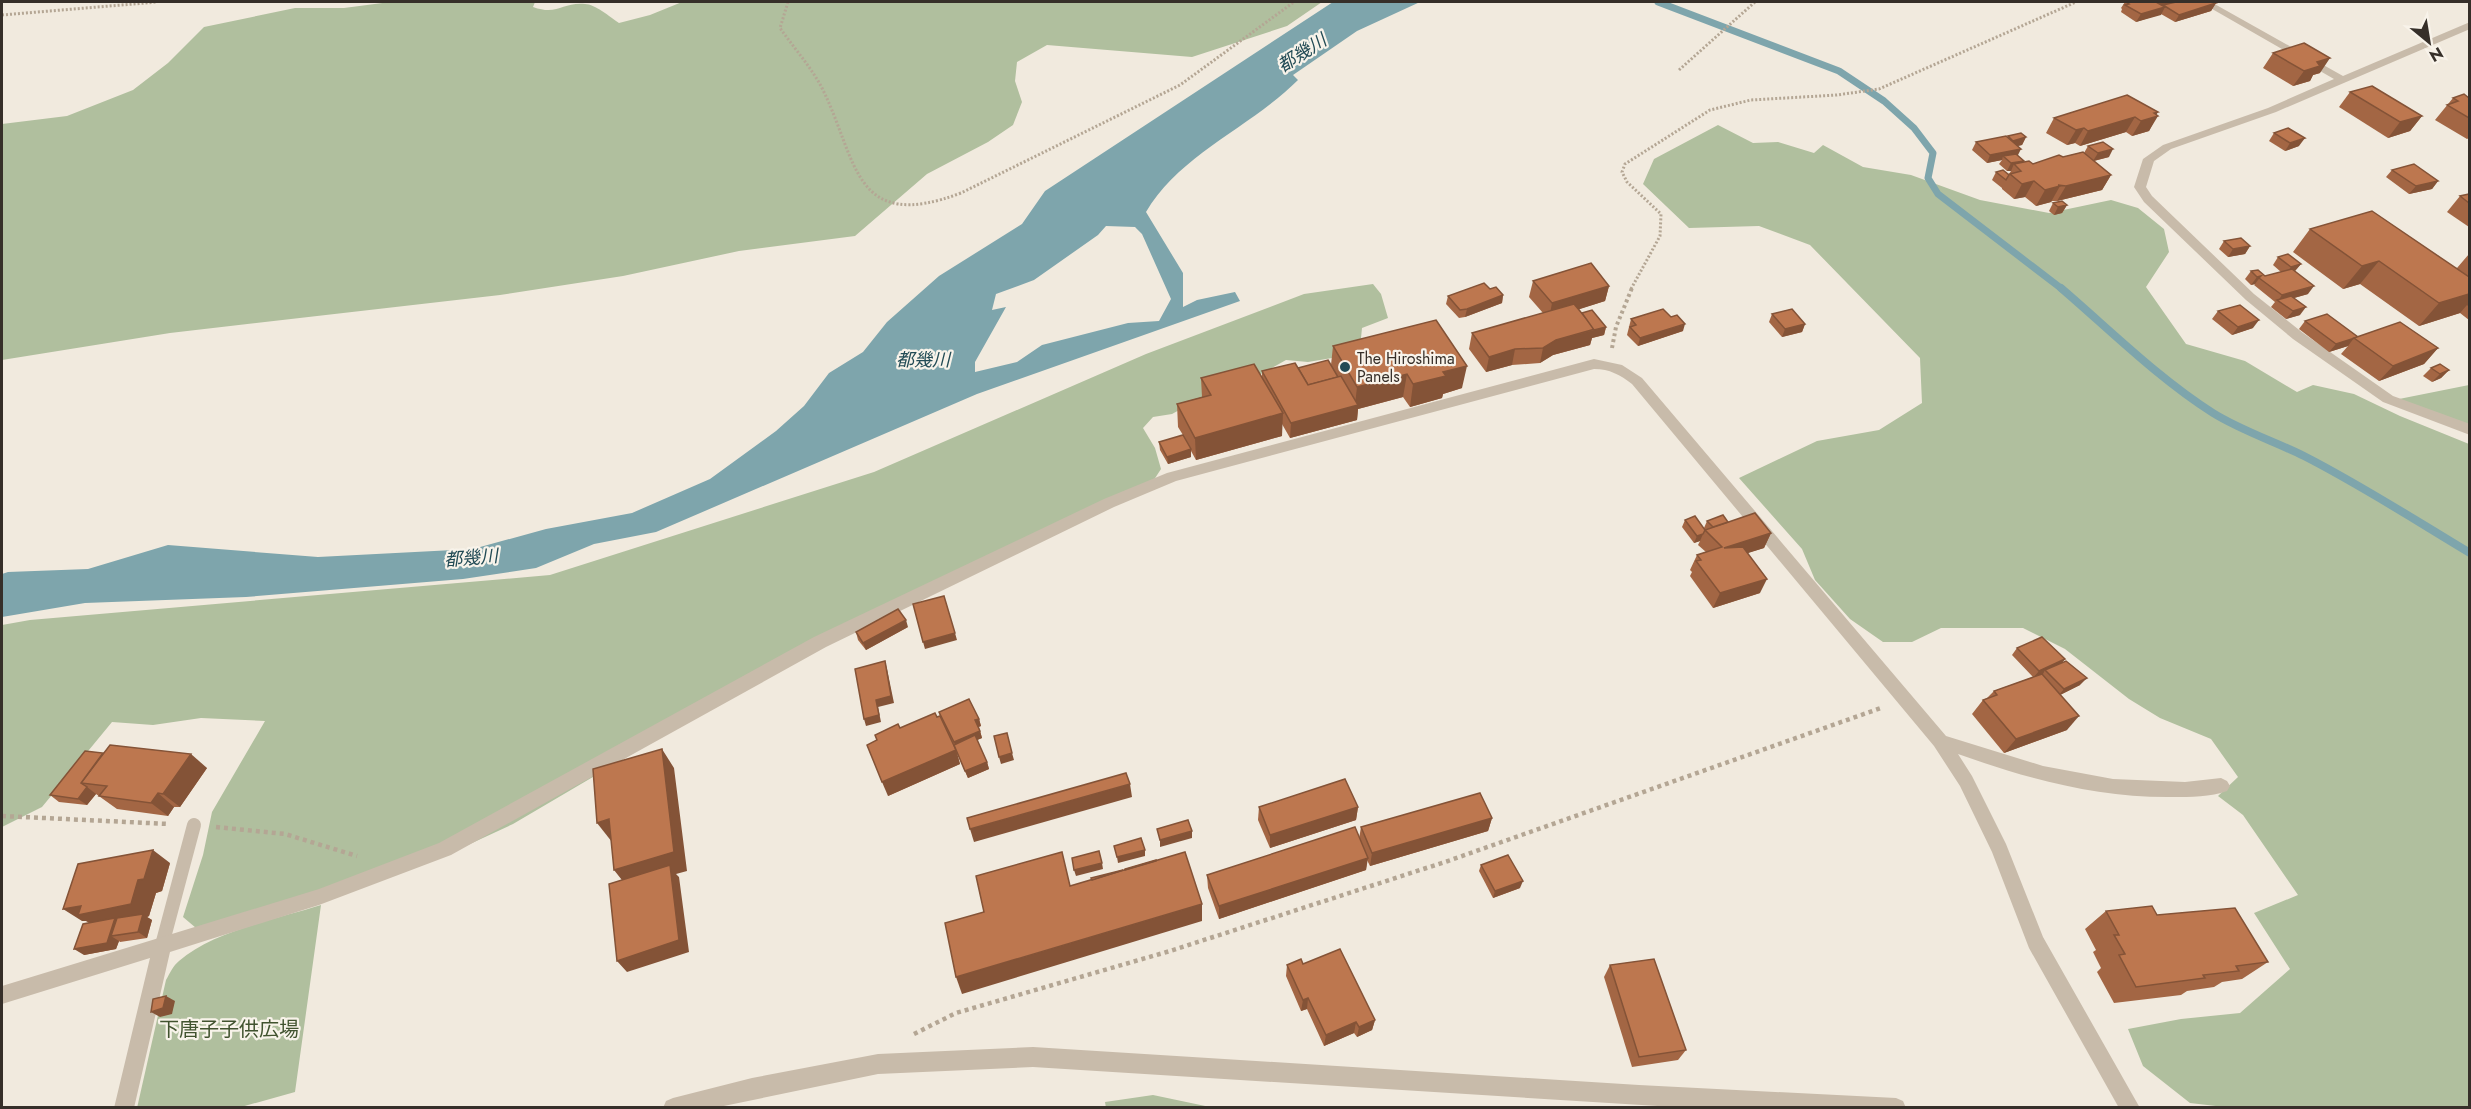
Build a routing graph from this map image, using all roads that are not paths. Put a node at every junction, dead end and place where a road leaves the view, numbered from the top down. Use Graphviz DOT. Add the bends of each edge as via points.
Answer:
graph roads {
  1 [pos="2205,2"];
  2 [pos="2469,25"];
  3 [pos="2341,79"];
  4 [pos="2469,430"];
  5 [pos="1940,741"];
  6 [pos="2221,786"];
  7 [pos="194,825"];
  8 [pos="162,945"];
  9 [pos="2,995"];
  10 [pos="124,1107"];
  11 [pos="673,1107"];
  12 [pos="1896,1107"];
  13 [pos="2130,1107"];
  1 -- 3 [label="street"];
  2 -- 3 [label="street"];
  3 -- 4 [label="street" via="2272,110 2167,147 2149,159 2140,187 2250,297 2298,336 2388,399"];
  5 -- 6 [label="street" via="2021,769 2084,783 2139,790"];
  5 -- 8 [label="street" via="1637,381 1622,368 1594,364 1172,477 1109,503 820,642 445,849 319,897"];
  5 -- 13 [label="street" via="1966,781 2000,850 2036,942"];
  7 -- 8 [label="lane"];
  8 -- 9 [label="street"];
  8 -- 10 [label="street"];
  11 -- 12 [label="street" via="878,1064 1033,1057"];
}
